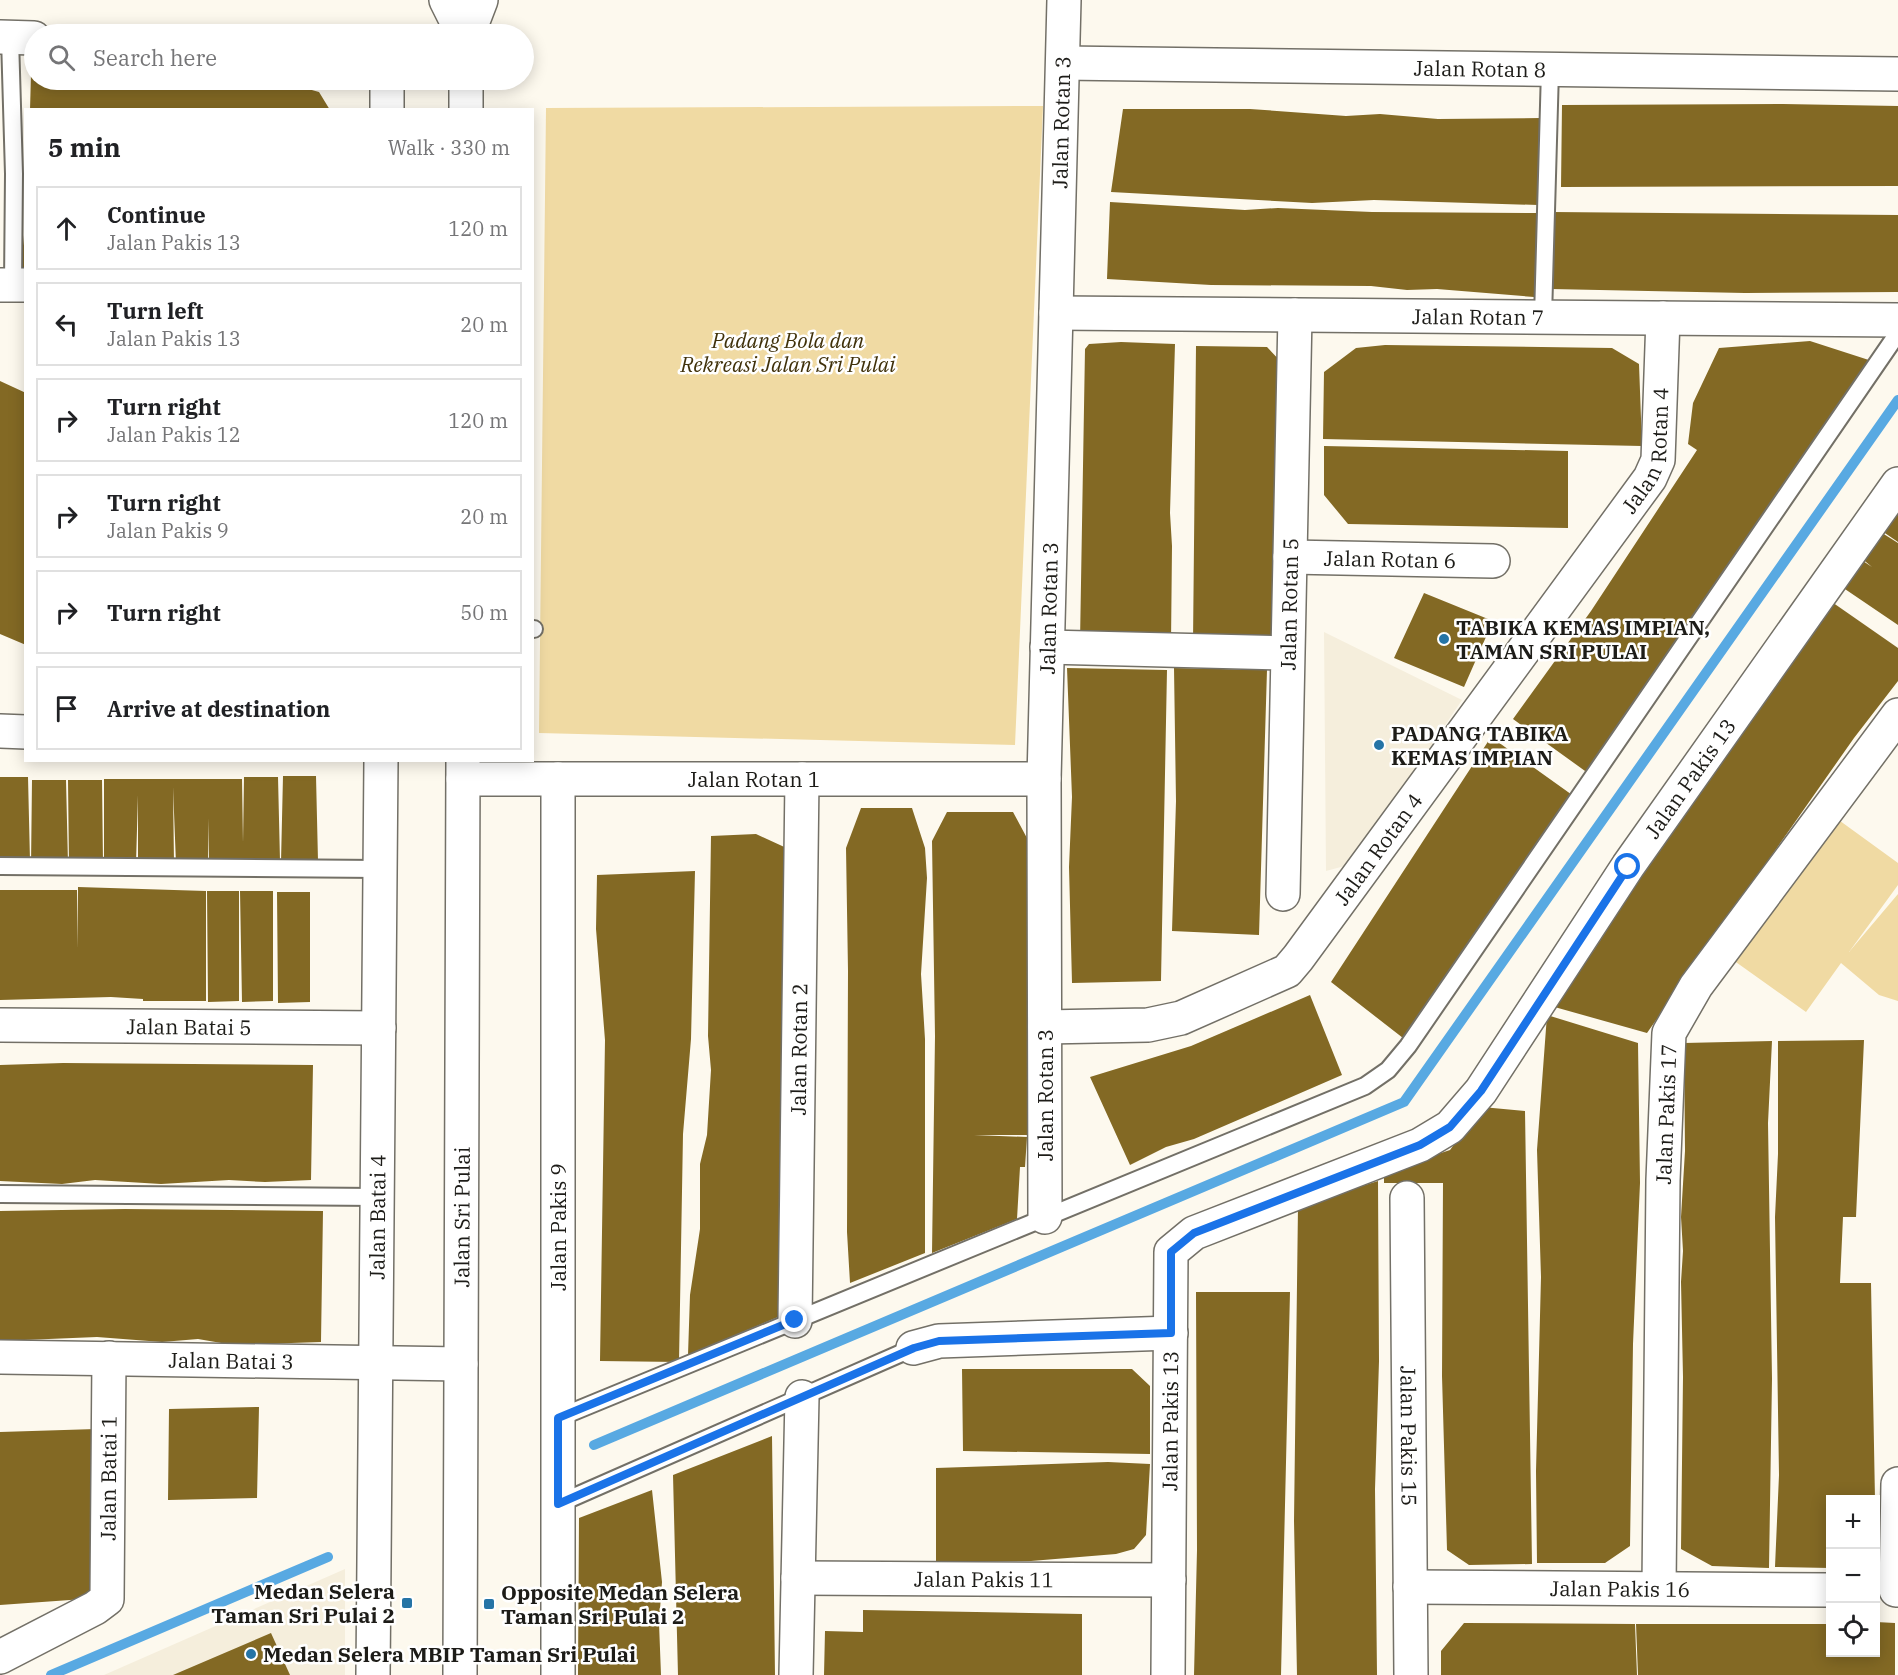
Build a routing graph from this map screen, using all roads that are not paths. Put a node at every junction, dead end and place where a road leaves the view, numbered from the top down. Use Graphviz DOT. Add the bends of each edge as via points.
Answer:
graph roads {
  1 [pos="446,0"];
  2 [pos="481,0"];
  3 [pos="1064,0"];
  4 [pos="458,24"];
  5 [pos="472,24"];
  6 [pos="15,38"];
  7 [pos="1063,63"];
  8 [pos="1550,70"];
  9 [pos="1898,74"];
  10 [pos="387,90"];
  11 [pos="466,90"];
  12 [pos="387,108"];
  13 [pos="466,108"];
  14 [pos="20,174"];
  15 [pos="13,285"];
  16 [pos="1056,313"];
  17 [pos="1295,315"];
  18 [pos="1543,317"];
  19 [pos="1663,318"];
  20 [pos="1898,320"];
  21 [pos="1898,333"];
  22 [pos="1898,484"];
  23 [pos="1290,557"];
  24 [pos="1493,561"];
  25 [pos="1047,647"];
  26 [pos="1287,653"];
  27 [pos="1898,715"];
  28 [pos="0,731"];
  29 [pos="24,732"];
  30 [pos="1888,753"];
  31 [pos="381,762"];
  32 [pos="463,770"];
  33 [pos="558,779"];
  34 [pos="802,779"];
  35 [pos="1044,779"];
  36 [pos="0,866"];
  37 [pos="380,869"];
  38 [pos="1282,894"];
  39 [pos="0,1025"];
  40 [pos="1045,1027"];
  41 [pos="379,1028"];
  42 [pos="0,1194"];
  43 [pos="377,1197"];
  44 [pos="1407,1198"];
  45 [pos="1045,1218"];
  46 [pos="795,1320"];
  47 [pos="1171,1333"];
  48 [pos="914,1348"];
  49 [pos="0,1357"];
  50 [pos="109,1358"];
  51 [pos="376,1362"];
  52 [pos="461,1364"];
  53 [pos="802,1397"];
  54 [pos="558,1418"];
  55 [pos="1898,1484"];
  56 [pos="558,1504"];
  57 [pos="798,1578"];
  58 [pos="1169,1580"];
  59 [pos="1410,1587"];
  60 [pos="1659,1588"];
  61 [pos="1826,1590"];
  62 [pos="1890,1590"];
  63 [pos="0,1657"];
  64 [pos="373,1675"];
  65 [pos="460,1675"];
  66 [pos="558,1675"];
  67 [pos="796,1675"];
  68 [pos="1168,1675"];
  69 [pos="1411,1675"];
  1 -- 4 [label="street"];
  2 -- 5 [label="street"];
  3 -- 7 [label="street, Jalan Rotan 3"];
  6 -- 14 [label="lane"];
  7 -- 8 [label="street, Jalan Rotan 8"];
  7 -- 16 [label="street, Jalan Rotan 3"];
  8 -- 9 [label="street, Jalan Rotan 8"];
  8 -- 18 [label="lane"];
  10 -- 12 [label="street"];
  11 -- 13 [label="street"];
  14 -- 15 [label="lane"];
  16 -- 17 [label="street, Jalan Rotan 7"];
  16 -- 25 [label="street, Jalan Rotan 3"];
  17 -- 18 [label="street, Jalan Rotan 7"];
  17 -- 23 [label="street, Jalan Rotan 5"];
  18 -- 19 [label="street, Jalan Rotan 7"];
  19 -- 20 [label="street, Jalan Rotan 7"];
  19 -- 40 [label="street, Jalan Rotan 4" via="1658,460 1650,478 1287,971 1181,1018 1148,1025"];
  21 -- 45 [label="lane" via="1388,1070 1365,1086"];
  22 -- 47 [label="street, Jalan Pakis 13" via="1628,867 1466,1109 1450,1127 1420,1145 1194,1233 1171,1252"];
  23 -- 24 [label="street, Jalan Rotan 6"];
  23 -- 26 [label="street, Jalan Rotan 5"];
  25 -- 26 [label="street"];
  25 -- 35 [label="street, Jalan Rotan 3"];
  26 -- 38 [label="street, Jalan Rotan 5"];
  27 -- 30 [label="street, Jalan Pakis 17"];
  28 -- 29 [label="street"];
  30 -- 60 [label="street, Jalan Pakis 17" via="1696,986 1669,1033 1663,1180"];
  31 -- 37 [label="street, Jalan Batai 4"];
  32 -- 33 [label="street, Jalan Rotan 1"];
  32 -- 52 [label="street, Jalan Sri Pulai"];
  33 -- 34 [label="street, Jalan Rotan 1"];
  33 -- 54 [label="street, Jalan Pakis 9"];
  34 -- 35 [label="street, Jalan Rotan 1"];
  34 -- 46 [label="street, Jalan Rotan 2"];
  35 -- 40 [label="street, Jalan Rotan 3"];
  36 -- 37 [label="lane"];
  37 -- 41 [label="street, Jalan Batai 4"];
  39 -- 41 [label="street, Jalan Batai 5"];
  40 -- 45 [label="street, Jalan Rotan 3"];
  41 -- 43 [label="street, Jalan Batai 4"];
  42 -- 43 [label="lane"];
  43 -- 51 [label="street, Jalan Batai 4"];
  44 -- 59 [label="street, Jalan Pakis 15"];
  45 -- 46 [label="lane"];
  46 -- 54 [label="lane"];
  47 -- 48 [label="street" via="939,1341"];
  47 -- 58 [label="street, Jalan Pakis 13"];
  48 -- 53 [label="lane"];
  49 -- 50 [label="street, Jalan Batai 3"];
  50 -- 51 [label="street, Jalan Batai 3"];
  50 -- 63 [label="street, Jalan Batai 1" via="107,1599"];
  51 -- 52 [label="street, Jalan Batai 3"];
  51 -- 64 [label="street, Jalan Batai 4"];
  52 -- 65 [label="street, Jalan Sri Pulai"];
  53 -- 56 [label="lane"];
  53 -- 57 [label="street"];
  54 -- 56 [label="street, Jalan Pakis 9"];
  55 -- 62 [label="street"];
  56 -- 66 [label="street, Jalan Pakis 9"];
  57 -- 58 [label="street, Jalan Pakis 11"];
  57 -- 67 [label="street"];
  58 -- 68 [label="street, Jalan Pakis 13"];
  59 -- 60 [label="street, Jalan Pakis 16"];
  59 -- 69 [label="street, Jalan Pakis 15"];
  60 -- 61 [label="street, Jalan Pakis 16"];
}
